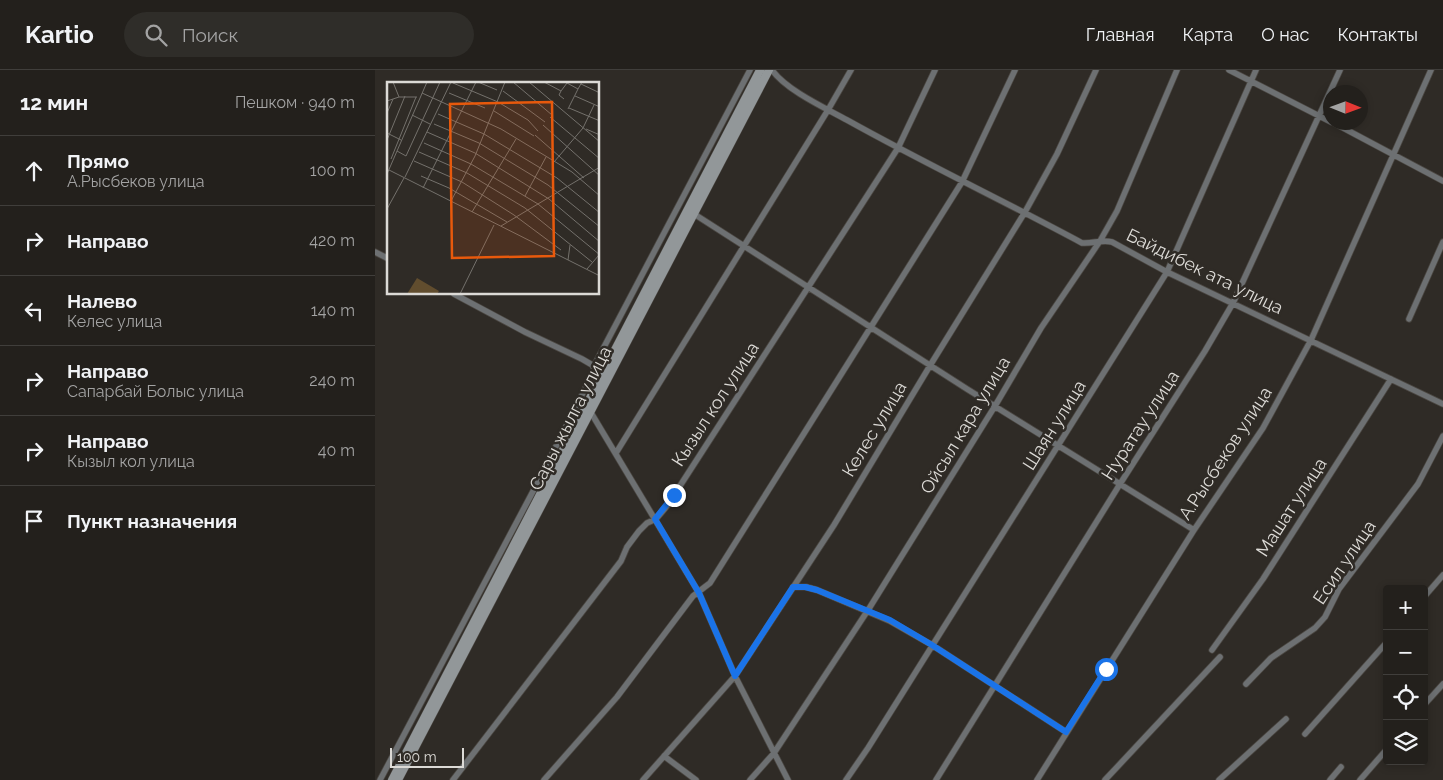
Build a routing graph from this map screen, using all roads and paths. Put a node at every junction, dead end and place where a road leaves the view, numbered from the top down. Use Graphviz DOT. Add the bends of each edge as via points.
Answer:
graph roads {
  1 [pos="749,70"];
  2 [pos="760,70"];
  3 [pos="770,70"];
  4 [pos="851,70"];
  5 [pos="935,70"];
  6 [pos="1015,70"];
  7 [pos="1097,70"];
  8 [pos="1177,70"];
  9 [pos="1229,70"];
  10 [pos="1256,70"];
  11 [pos="1340,70"];
  12 [pos="1431,70"];
  13 [pos="1251,82"];
  14 [pos="828,110"];
  15 [pos="1320,116"];
  16 [pos="1323,118"];
  17 [pos="1346,130"];
  18 [pos="898,148"];
  19 [pos="1394,155"];
  20 [pos="1443,181"];
  21 [pos="962,182"];
  22 [pos="691,212"];
  23 [pos="1025,212"];
  24 [pos="1100,241"];
  25 [pos="1443,242"];
  26 [pos="744,246"];
  27 [pos="375,252"];
  28 [pos="387,258"];
  29 [pos="1167,272"];
  30 [pos="809,287"];
  31 [pos="456,295"];
  32 [pos="1233,303"];
  33 [pos="1409,319"];
  34 [pos="871,327"];
  35 [pos="1311,340"];
  36 [pos="931,364"];
  37 [pos="594,366"];
  38 [pos="1391,379"];
  39 [pos="1443,404"];
  40 [pos="995,406"];
  41 [pos="590,411"];
  42 [pos="1443,436"];
  43 [pos="1058,446"];
  44 [pos="616,452"];
  45 [pos="1120,484"];
  46 [pos="655,519"];
  47 [pos="1194,530"];
  48 [pos="1443,575"];
  49 [pos="793,587"];
  50 [pos="1428,592"];
  51 [pos="699,593"];
  52 [pos="868,610"];
  53 [pos="932,645"];
  54 [pos="1383,646"];
  55 [pos="1213,650"];
  56 [pos="1219,657"];
  57 [pos="735,676"];
  58 [pos="1246,684"];
  59 [pos="1443,684"];
  60 [pos="995,685"];
  61 [pos="1428,701"];
  62 [pos="1286,719"];
  63 [pos="1066,732"];
  64 [pos="1305,734"];
  65 [pos="774,753"];
  66 [pos="1383,754"];
  67 [pos="664,756"];
  68 [pos="1341,767"];
  69 [pos="380,780"];
  70 [pos="392,780"];
  71 [pos="398,780"];
  72 [pos="453,780"];
  73 [pos="543,780"];
  74 [pos="643,780"];
  75 [pos="696,780"];
  76 [pos="750,780"];
  77 [pos="788,780"];
  78 [pos="846,780"];
  79 [pos="936,780"];
  80 [pos="1037,780"];
  81 [pos="1105,780"];
  82 [pos="1219,780"];
  83 [pos="1330,780"];
  84 [pos="1360,780"];
  1 -- 37 [label="street"];
  2 -- 22 [label="main road, Сары жылга улица"];
  3 -- 14 [label="street, Байдибек ата улица" via="777,78"];
  3 -- 22 [label="main road, Сары жылга улица"];
  4 -- 14 [label="street"];
  5 -- 18 [label="street, Кызыл кол улица"];
  6 -- 21 [label="street"];
  7 -- 23 [label="street, Келес улица"];
  8 -- 24 [label="street, Ойсыл кара улица" via="1117,211"];
  9 -- 13 [label="street"];
  10 -- 13 [label="street, Шаян улица"];
  11 -- 15 [label="street, Нуратау улица"];
  12 -- 19 [label="street, А.Рысбеков улица"];
  13 -- 15 [label="street"];
  13 -- 29 [label="street, Шаян улица"];
  14 -- 18 [label="street, Байдибек ата улица"];
  14 -- 26 [label="street"];
  15 -- 16 [label="street"];
  15 -- 32 [label="street, Нуратау улица"];
  17 -- 19 [label="street"];
  18 -- 21 [label="street, Байдибек ата улица"];
  18 -- 30 [label="street, Кызыл кол улица"];
  19 -- 20 [label="street"];
  19 -- 35 [label="street, А.Рысбеков улица"];
  21 -- 23 [label="street, Байдибек ата улица"];
  21 -- 34 [label="street"];
  22 -- 26 [label="street"];
  22 -- 41 [label="main road, Сары жылга улица"];
  22 -- 70 [label="main road, Сары жылга улица"];
  23 -- 24 [label="street, Байдибек ата улица" via="1082,243"];
  23 -- 36 [label="street, Келес улица"];
  24 -- 29 [label="street, Байдибек ата улица" via="1112,242"];
  24 -- 40 [label="street, Ойсыл кара улица" via="1041,328"];
  25 -- 33 [label="street"];
  26 -- 30 [label="street"];
  26 -- 44 [label="street"];
  27 -- 28 [label="street"];
  29 -- 32 [label="street, Байдибек ата улица"];
  29 -- 43 [label="street, Шаян улица"];
  30 -- 34 [label="street"];
  30 -- 46 [label="street, Кызыл кол улица" via="667,506"];
  31 -- 37 [label="street"];
  32 -- 35 [label="street, Байдибек ата улица"];
  32 -- 45 [label="street, Нуратау улица"];
  34 -- 36 [label="street"];
  34 -- 51 [label="street" via="711,583"];
  35 -- 38 [label="street, Байдибек ата улица"];
  35 -- 47 [label="street, А.Рысбеков улица" via="1263,428"];
  36 -- 40 [label="street"];
  36 -- 49 [label="street, Келес улица"];
  37 -- 69 [label="street" via="539,480"];
  38 -- 39 [label="street, Байдибек ата улица"];
  38 -- 55 [label="street, Машат улица" via="1263,579"];
  40 -- 43 [label="street"];
  40 -- 52 [label="street, Ойсыл кара улица"];
  41 -- 44 [label="street"];
  41 -- 71 [label="main road, Сары жылга улица"];
  42 -- 58 [label="street, Есил улица" via="1418,484 1339,589 1325,616 1315,628 1271,658"];
  43 -- 45 [label="street"];
  43 -- 53 [label="street, Шаян улица"];
  44 -- 46 [label="street"];
  45 -- 47 [label="street"];
  45 -- 60 [label="street, Нуратау улица"];
  46 -- 51 [label="street"];
  46 -- 72 [label="street, Кызыл кол улица" via="647,523 627,547 621,561"];
  47 -- 63 [label="street, А.Рысбеков улица"];
  48 -- 50 [label="street"];
  49 -- 52 [label="street" via="817,590"];
  49 -- 57 [label="street, Келес улица"];
  51 -- 57 [label="street"];
  51 -- 73 [label="street" via="693,596 617,697"];
  52 -- 53 [label="street"];
  52 -- 65 [label="street, Ойсыл кара улица"];
  53 -- 60 [label="street"];
  53 -- 78 [label="street, Шаян улица"];
  54 -- 64 [label="street"];
  56 -- 81 [label="street"];
  57 -- 65 [label="street"];
  57 -- 67 [label="street, Келес улица"];
  59 -- 61 [label="street"];
  60 -- 63 [label="street"];
  60 -- 79 [label="street, Нуратау улица"];
  62 -- 82 [label="street"];
  63 -- 80 [label="street, А.Рысбеков улица"];
  65 -- 76 [label="street, Ойсыл кара улица"];
  65 -- 77 [label="street"];
  66 -- 84 [label="street"];
  67 -- 74 [label="street, Келес улица"];
  67 -- 75 [label="street"];
  68 -- 83 [label="street"];
}
